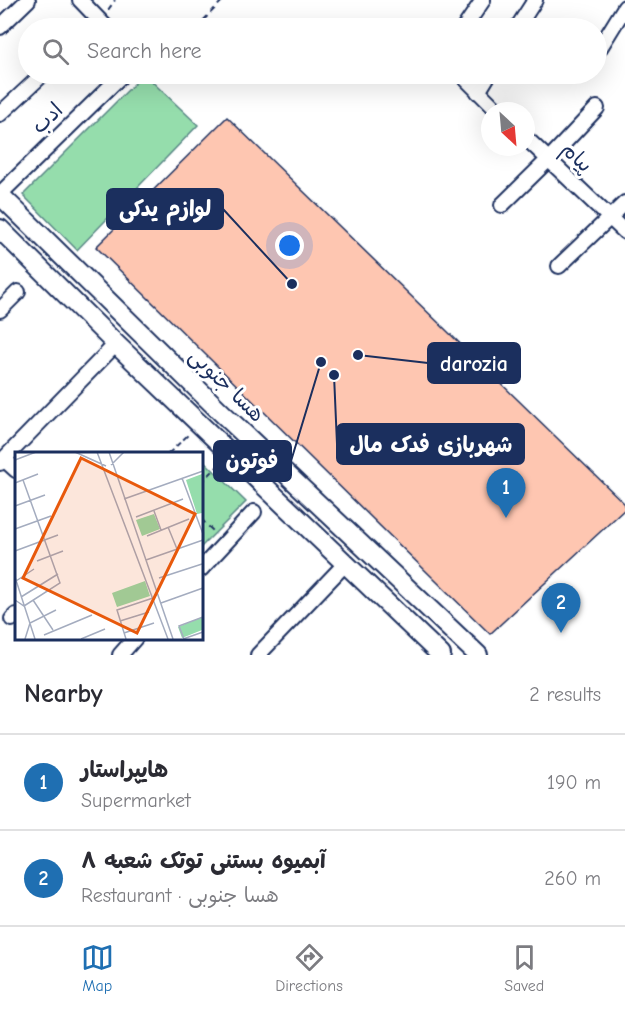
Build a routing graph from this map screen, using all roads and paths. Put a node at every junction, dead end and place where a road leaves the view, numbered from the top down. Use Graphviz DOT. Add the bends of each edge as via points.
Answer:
graph roads {
  1 [pos="28,0"];
  2 [pos="80,0"];
  3 [pos="223,0"];
  4 [pos="483,0"];
  5 [pos="535,0"];
  6 [pos="625,7"];
  7 [pos="93,18"];
  8 [pos="206,18"];
  9 [pos="471,18"];
  10 [pos="523,18"];
  11 [pos="0,27"];
  12 [pos="607,37"];
  13 [pos="32,84"];
  14 [pos="113,84"];
  15 [pos="470,84"];
  16 [pos="483,84"];
  17 [pos="478,92"];
  18 [pos="489,102"];
  19 [pos="597,108"];
  20 [pos="0,114"];
  21 [pos="535,146"];
  22 [pos="549,159"];
  23 [pos="0,194"];
  24 [pos="625,202"];
  25 [pos="502,205"];
  26 [pos="610,217"];
  27 [pos="0,229"];
  28 [pos="625,232"];
  29 [pos="559,266"];
  30 [pos="18,292"];
  31 [pos="0,310"];
  32 [pos="116,344"];
  33 [pos="222,413"];
  34 [pos="202,427"];
  35 [pos="171,452"];
  36 [pos="2,461"];
  37 [pos="15,469"];
  38 [pos="214,470"];
  39 [pos="202,482"];
  40 [pos="254,512"];
  41 [pos="202,520"];
  42 [pos="215,533"];
  43 [pos="345,564"];
  44 [pos="202,567"];
  45 [pos="134,640"];
  46 [pos="120,655"];
  47 [pos="258,655"];
  48 [pos="441,655"];
  49 [pos="478,655"];
  1 -- 11 [label="street"];
  2 -- 7 [label="street"];
  3 -- 8 [label="path"];
  4 -- 9 [label="street"];
  5 -- 10 [label="street"];
  6 -- 12 [label="street"];
  13 -- 20 [label="street"];
  14 -- 23 [label="street, ادب"];
  15 -- 17 [label="street"];
  16 -- 17 [label="street"];
  17 -- 18 [label="street"];
  19 -- 22 [label="street"];
  21 -- 22 [label="street, پیام"];
  22 -- 25 [label="street"];
  22 -- 26 [label="street, پیام"];
  23 -- 33 [label="main road, هسا جنوبی"];
  24 -- 26 [label="street"];
  26 -- 28 [label="street, پیام"];
  26 -- 29 [label="street"];
  27 -- 32 [label="main road"];
  30 -- 31 [label="street"];
  32 -- 34 [label="main road"];
  32 -- 36 [label="street"];
  33 -- 34 [label="main road"];
  33 -- 49 [label="main road, هسا جنوبی"];
  34 -- 35 [label="path"];
  34 -- 43 [label="main road"];
  36 -- 37 [label="street"];
  38 -- 39 [label="path"];
  40 -- 44 [label="street"];
  41 -- 42 [label="path"];
  43 -- 47 [label="street"];
  43 -- 48 [label="main road"];
  45 -- 46 [label="street"];
}
